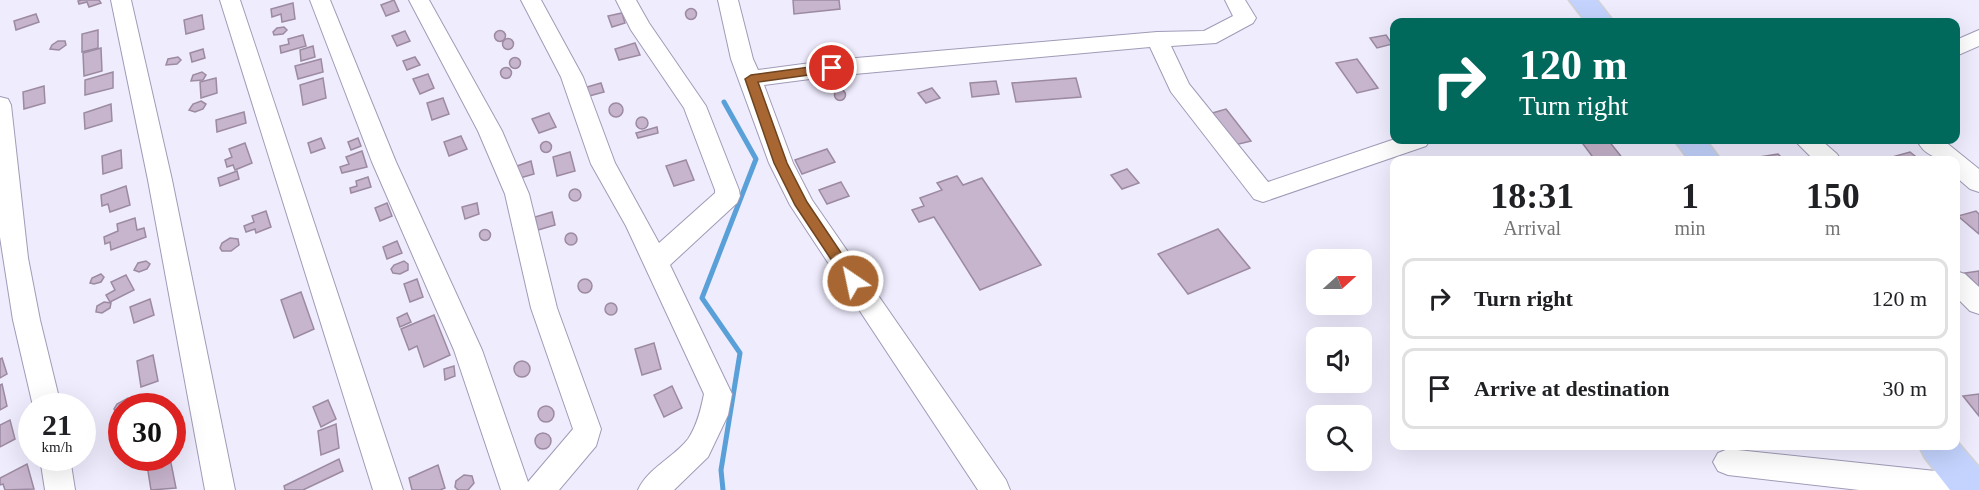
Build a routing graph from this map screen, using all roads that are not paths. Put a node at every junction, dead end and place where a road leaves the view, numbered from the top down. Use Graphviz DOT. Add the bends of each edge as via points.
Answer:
graph roads {
  1 [pos="121,0"];
  2 [pos="230,0"];
  3 [pos="320,0"];
  4 [pos="419,0"];
  5 [pos="531,0"];
  6 [pos="626,0"];
  7 [pos="728,0"];
  8 [pos="1235,0"];
  9 [pos="1583,0"];
  10 [pos="1597,18"];
  11 [pos="1979,37"];
  12 [pos="1157,39"];
  13 [pos="1960,47"];
  14 [pos="751,79"];
  15 [pos="0,105"];
  16 [pos="1406,144"];
  17 [pos="1692,144"];
  18 [pos="1811,144"];
  19 [pos="1933,144"];
  20 [pos="1703,156"];
  21 [pos="1824,156"];
  22 [pos="1947,156"];
  23 [pos="1960,167"];
  24 [pos="1979,183"];
  25 [pos="656,262"];
  26 [pos="1960,285"];
  27 [pos="1979,303"];
  28 [pos="45,393"];
  29 [pos="1941,450"];
  30 [pos="1728,462"];
  31 [pos="57,471"];
  32 [pos="1974,489"];
  33 [pos="60,490"];
  34 [pos="220,490"];
  35 [pos="388,490"];
  36 [pos="516,490"];
  37 [pos="540,490"];
  38 [pos="653,490"];
  39 [pos="995,490"];
  1 -- 34 [label="street"];
  2 -- 35 [label="street"];
  3 -- 36 [label="street" via="384,162 468,350"];
  4 -- 37 [label="street" via="490,131 517,194 544,308 587,429 586,437"];
  5 -- 25 [label="street" via="572,77 603,164"];
  6 -- 25 [label="street" via="695,106 728,196"];
  7 -- 14 [label="street" via="742,59"];
  8 -- 12 [label="street" via="1245,18 1208,38"];
  9 -- 10 [label="highway"];
  11 -- 13 [label="street"];
  12 -- 14 [label="street" via="832,68"];
  12 -- 16 [label="street" via="1179,87 1263,192"];
  14 -- 39 [label="street" via="781,163 802,205"];
  15 -- 28 [label="street" via="12,235 24,310"];
  17 -- 20 [label="highway"];
  18 -- 21 [label="street"];
  19 -- 22 [label="street"];
  23 -- 24 [label="street"];
  25 -- 38 [label="street" via="717,394 714,415 698,448"];
  26 -- 27 [label="street"];
  29 -- 32 [label="highway"];
  30 -- 32 [label="street"];
  31 -- 33 [label="street"];
}
